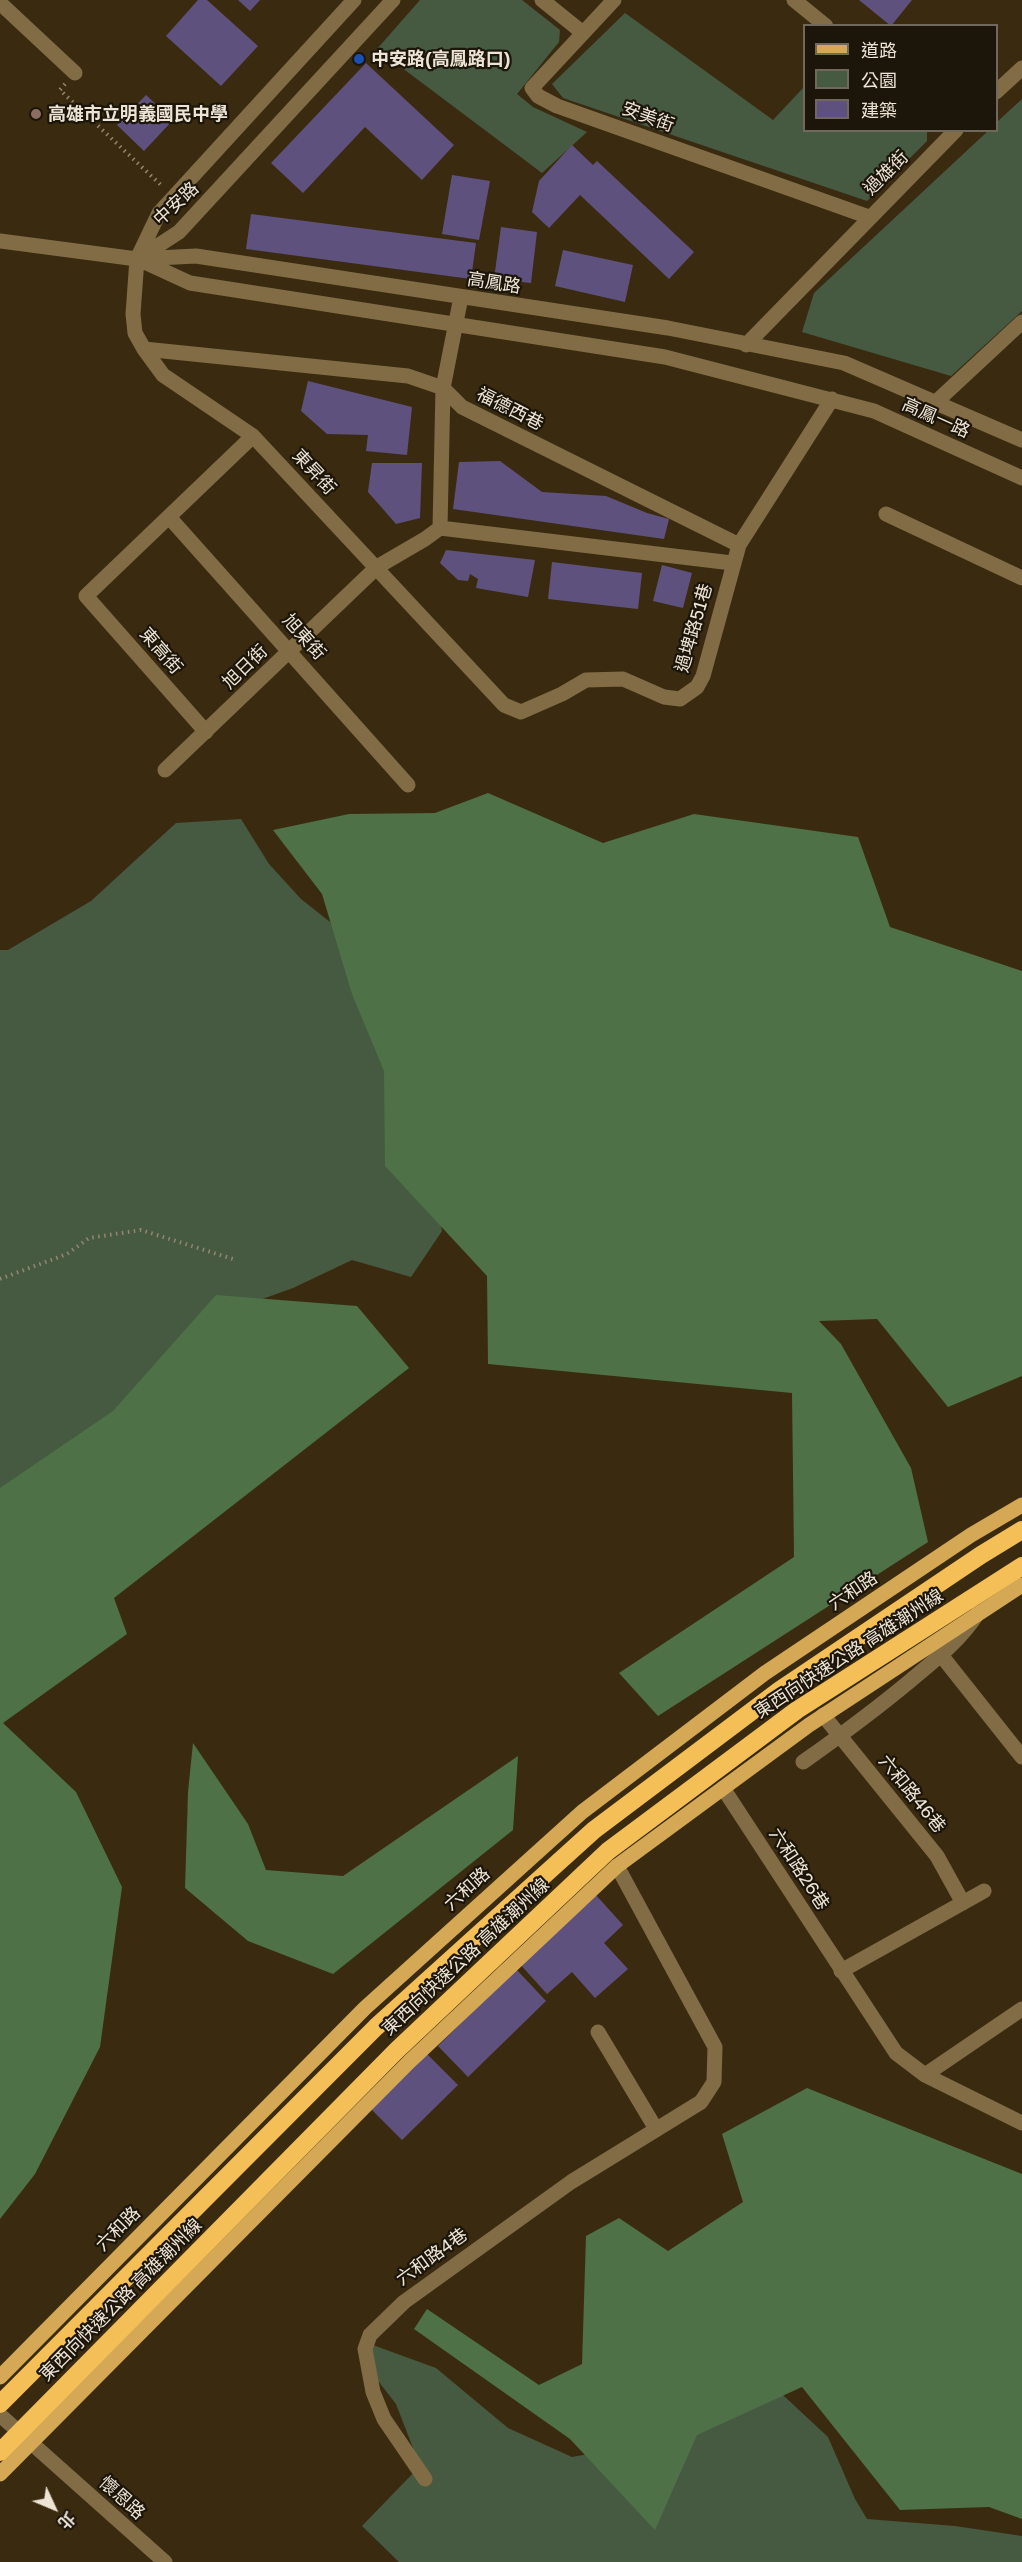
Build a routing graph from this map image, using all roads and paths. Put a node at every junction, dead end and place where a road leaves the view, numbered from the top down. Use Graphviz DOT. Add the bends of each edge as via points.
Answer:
graph roads {
  1 [pos="354,0"];
  2 [pos="393,0"];
  3 [pos="543,0"];
  4 [pos="614,0"];
  5 [pos="794,0"];
  6 [pos="0,3"];
  7 [pos="824,24"];
  8 [pos="583,33"];
  9 [pos="1022,68"];
  10 [pos="75,73"];
  11 [pos="998,90"];
  12 [pos="955,132"];
  13 [pos="174,197"];
  14 [pos="869,218"];
  15 [pos="0,241"];
  16 [pos="137,259"];
  17 [pos="461,297"];
  18 [pos="1022,322"];
  19 [pos="456,324"];
  20 [pos="746,345"];
  21 [pos="144,349"];
  22 [pos="844,363"];
  23 [pos="443,388"];
  24 [pos="832,399"];
  25 [pos="936,402"];
  26 [pos="253,436"];
  27 [pos="1022,440"];
  28 [pos="1022,478"];
  29 [pos="886,514"];
  30 [pos="169,517"];
  31 [pos="440,528"];
  32 [pos="739,544"];
  33 [pos="732,563"];
  34 [pos="377,567"];
  35 [pos="1022,578"];
  36 [pos="290,651"];
  37 [pos="504,705"];
  38 [pos="206,732"];
  39 [pos="165,770"];
  40 [pos="408,785"];
  41 [pos="236,1260"];
  42 [pos="0,1279"];
  43 [pos="1022,1505"];
  44 [pos="1022,1530"];
  45 [pos="1022,1566"];
  46 [pos="1022,1585"];
  47 [pos="978,1613"];
  48 [pos="941,1655"];
  49 [pos="823,1715"];
  50 [pos="840,1736"];
  51 [pos="1022,1757"];
  52 [pos="803,1762"];
  53 [pos="723,1788"];
  54 [pos="617,1866"];
  55 [pos="984,1891"];
  56 [pos="963,1903"];
  57 [pos="841,1971"];
  58 [pos="1022,2009"];
  59 [pos="598,2032"];
  60 [pos="925,2075"];
  61 [pos="1022,2123"];
  62 [pos="656,2129"];
  63 [pos="0,2377"];
  64 [pos="0,2404"];
  65 [pos="0,2415"];
  66 [pos="31,2443"];
  67 [pos="0,2452"];
  68 [pos="0,2474"];
  69 [pos="425,2479"];
  70 [pos="165,2562"];
  1 -- 13 [label="street, 中安路"];
  2 -- 16 [label="street, 中安路" via="179,232"];
  3 -- 8 [label="street"];
  4 -- 8 [label="street, 安美街"];
  5 -- 7 [label="street"];
  6 -- 10 [label="street"];
  8 -- 14 [label="street, 安美街" via="532,88 538,96"];
  9 -- 11 [label="street"];
  10 -- 13 [label="path" via="60,90"];
  12 -- 14 [label="street, 過雄街"];
  13 -- 16 [label="street, 中安路" via="159,213"];
  14 -- 20 [label="street, 過雄街"];
  15 -- 16 [label="street, 高鳳路"];
  16 -- 17 [label="street, 高鳳路" via="196,256"];
  16 -- 19 [label="street, 高鳳路" via="190,283"];
  16 -- 21 [label="street, 東昇街" via="133,314 135,333"];
  17 -- 19 [label="street"];
  17 -- 20 [label="street, 高鳳路" via="669,328"];
  18 -- 25 [label="street"];
  19 -- 23 [label="street"];
  19 -- 24 [label="street, 高鳳路" via="665,357"];
  20 -- 22 [label="street, 高鳳路"];
  21 -- 23 [label="street, 福德西巷" via="408,376"];
  21 -- 26 [label="street, 東昇街" via="164,375"];
  22 -- 25 [label="street, 高鳳一路"];
  23 -- 31 [label="street"];
  23 -- 32 [label="street, 福德西巷" via="462,407"];
  24 -- 28 [label="street, 高鳳一路" via="874,411"];
  24 -- 32 [label="street, 過埤路51巷"];
  25 -- 27 [label="street, 高鳳一路"];
  26 -- 30 [label="street"];
  26 -- 34 [label="street, 東昇街"];
  29 -- 35 [label="street"];
  30 -- 36 [label="street, 旭東街"];
  30 -- 38 [label="street, 東高街" via="86,596"];
  31 -- 33 [label="street"];
  31 -- 34 [label="street, 旭日街"];
  32 -- 33 [label="street, 過埤路51巷"];
  33 -- 37 [label="street, 過埤路51巷" via="703,676 690,694 680,699 664,697 623,679 603,678 586,680 521,712"];
  34 -- 36 [label="street, 旭日街"];
  34 -- 37 [label="street, 東昇街"];
  36 -- 38 [label="street, 旭日街"];
  36 -- 40 [label="street, 旭東街"];
  38 -- 39 [label="street, 旭日街"];
  41 -- 42 [label="path" via="141,1230 89,1239 67,1254"];
  43 -- 63 [label="main road, 六和路" via="970,1535 765,1673 582,1812 365,2008"];
  44 -- 64 [label="highway, 東西向快速公路 高雄潮州線" via="780,1690 594,1830 376,2027"];
  45 -- 67 [label="highway, 東西向快速公路 高雄潮州線, bridge" via="797,1710 608,1851 398,2050"];
  46 -- 47 [label="main road"];
  47 -- 48 [label="street"];
  47 -- 49 [label="main road"];
  48 -- 50 [label="street"];
  48 -- 51 [label="street"];
  49 -- 50 [label="street, 六和路46巷"];
  49 -- 53 [label="main road"];
  50 -- 52 [label="street"];
  50 -- 56 [label="street, 六和路46巷" via="937,1856"];
  53 -- 54 [label="main road"];
  53 -- 57 [label="street, 六和路26巷"];
  54 -- 62 [label="street, 六和路4巷" via="715,2047 714,2082 709,2093 693,2108"];
  54 -- 66 [label="main road" via="400,2070"];
  55 -- 56 [label="street"];
  56 -- 57 [label="street"];
  57 -- 60 [label="street, 六和路26巷" via="888,2044"];
  58 -- 60 [label="street"];
  59 -- 62 [label="street"];
  60 -- 61 [label="street, 六和路26巷"];
  62 -- 69 [label="street, 六和路4巷" via="571,2182 429,2283 370,2335 365,2349 372,2392 384,2419"];
  65 -- 66 [label="street, 懷恩路"];
  66 -- 68 [label="main road"];
  66 -- 70 [label="street, 懷恩路"];
}
